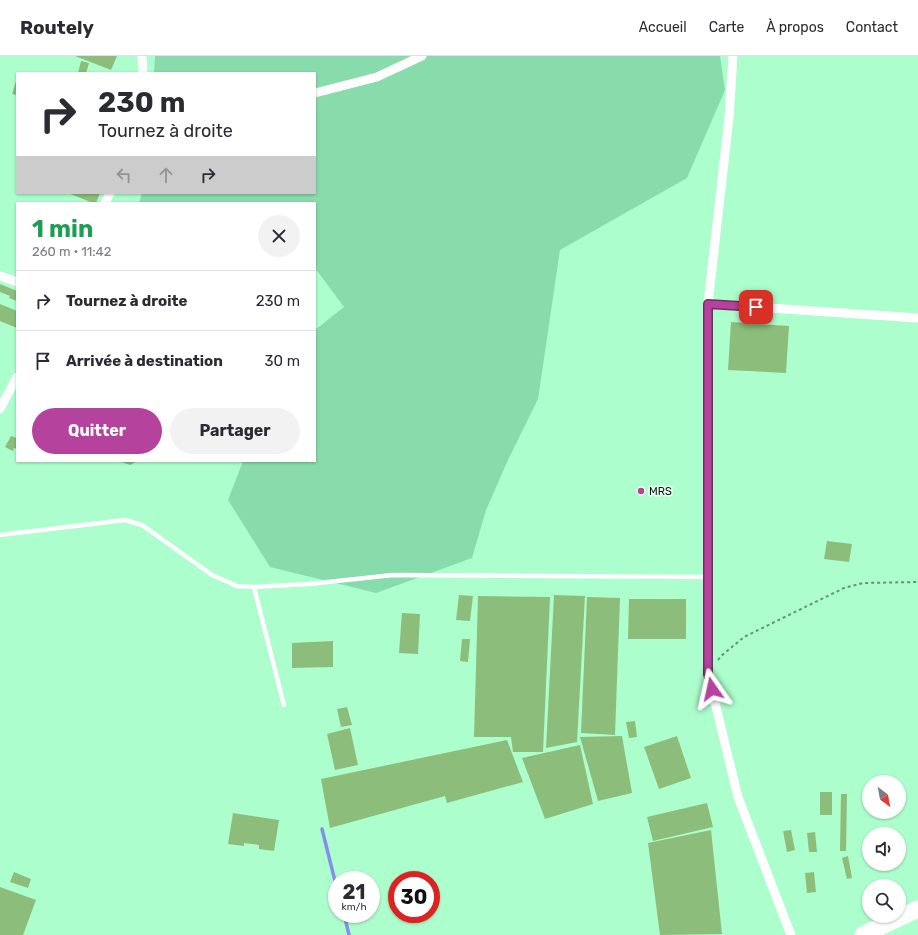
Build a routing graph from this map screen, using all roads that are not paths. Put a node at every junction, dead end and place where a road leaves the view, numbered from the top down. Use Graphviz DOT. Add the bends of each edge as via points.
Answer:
graph roads {
  1 [pos="142,56"];
  2 [pos="422,56"];
  3 [pos="733,56"];
  4 [pos="143,72"];
  5 [pos="316,93"];
  6 [pos="0,276"];
  7 [pos="16,282"];
  8 [pos="708,304"];
  9 [pos="918,318"];
  10 [pos="16,379"];
  11 [pos="0,409"];
  12 [pos="0,534"];
  13 [pos="708,577"];
  14 [pos="254,587"];
  15 [pos="284,705"];
  16 [pos="918,909"];
  17 [pos="791,935"];
  18 [pos="863,935"];
  1 -- 4 [label="street"];
  2 -- 5 [label="street" via="377,77"];
  3 -- 8 [label="street" via="729,118"];
  6 -- 7 [label="street"];
  8 -- 9 [label="street"];
  8 -- 13 [label="street"];
  10 -- 11 [label="street"];
  12 -- 14 [label="lane" via="125,520 142,525 212,574 237,586"];
  13 -- 14 [label="lane" via="393,576"];
  13 -- 17 [label="street" via="708,674 738,798"];
  14 -- 15 [label="lane"];
  16 -- 18 [label="highway"];
}
